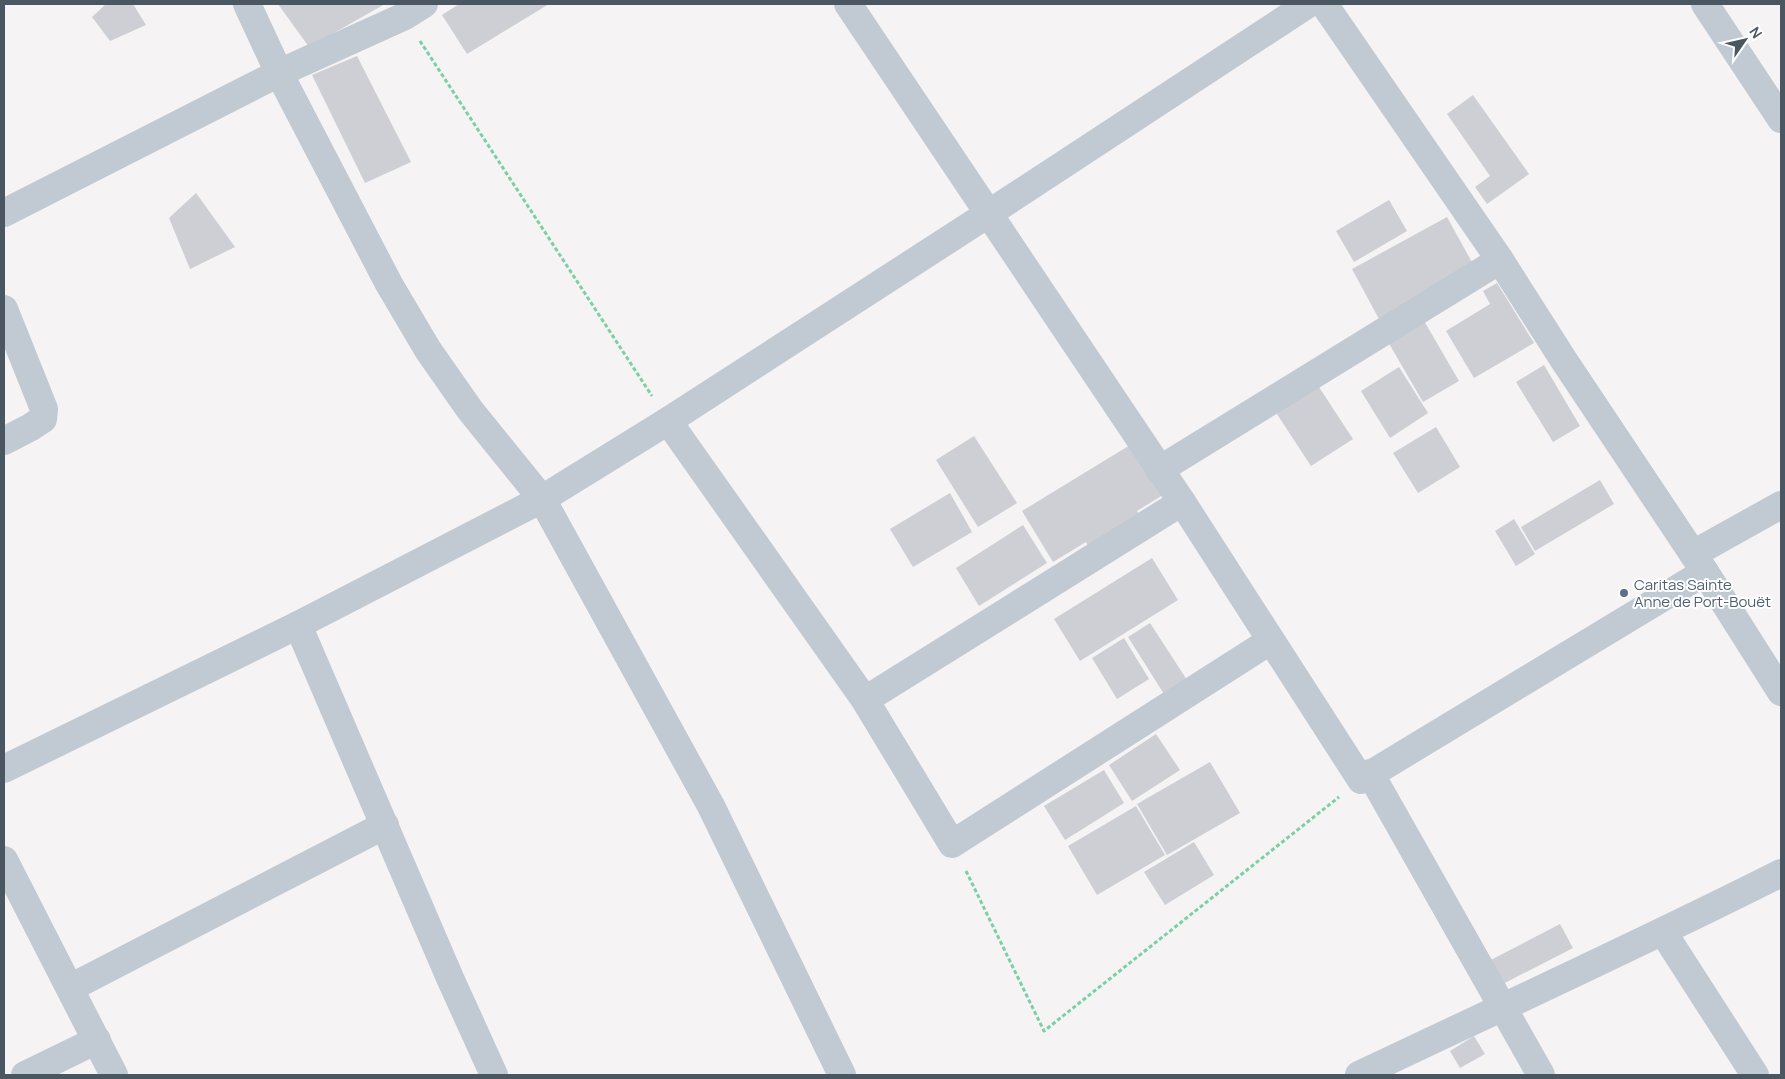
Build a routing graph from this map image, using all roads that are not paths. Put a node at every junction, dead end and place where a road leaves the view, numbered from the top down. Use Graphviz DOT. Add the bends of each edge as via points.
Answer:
graph roads {
  1 [pos="247,4"];
  2 [pos="848,4"];
  3 [pos="1308,4"];
  4 [pos="1324,4"];
  5 [pos="1706,4"];
  6 [pos="414,10"];
  7 [pos="278,72"];
  8 [pos="1781,119"];
  9 [pos="4,213"];
  10 [pos="988,214"];
  11 [pos="1500,260"];
  12 [pos="4,309"];
  13 [pos="668,421"];
  14 [pos="4,441"];
  15 [pos="1159,470"];
  16 [pos="542,499"];
  17 [pos="1182,502"];
  18 [pos="1781,505"];
  19 [pos="1699,563"];
  20 [pos="298,625"];
  21 [pos="1270,641"];
  22 [pos="1781,692"];
  23 [pos="865,700"];
  24 [pos="4,769"];
  25 [pos="1365,776"];
  26 [pos="385,825"];
  27 [pos="4,860"];
  28 [pos="1781,873"];
  29 [pos="1663,932"];
  30 [pos="70,988"];
  31 [pos="1501,1007"];
  32 [pos="97,1040"];
  33 [pos="25,1075"];
  34 [pos="114,1075"];
  35 [pos="494,1075"];
  36 [pos="842,1075"];
  37 [pos="1359,1075"];
  38 [pos="1540,1075"];
  39 [pos="1755,1075"];
  1 -- 7 [label="street"];
  2 -- 10 [label="street"];
  3 -- 10 [label="street"];
  4 -- 11 [label="street"];
  5 -- 8 [label="street"];
  6 -- 7 [label="street"];
  7 -- 9 [label="street"];
  7 -- 16 [label="street" via="389,284 428,350 470,410"];
  10 -- 13 [label="street"];
  10 -- 15 [label="street"];
  11 -- 15 [label="street"];
  11 -- 19 [label="street"];
  12 -- 14 [label="street" via="44,409 43,419"];
  13 -- 16 [label="street"];
  13 -- 23 [label="street"];
  15 -- 17 [label="street"];
  16 -- 20 [label="street"];
  16 -- 36 [label="street" via="711,806"];
  17 -- 21 [label="street"];
  17 -- 23 [label="street"];
  18 -- 19 [label="street"];
  19 -- 22 [label="street"];
  19 -- 25 [label="street"];
  20 -- 24 [label="street"];
  20 -- 26 [label="street"];
  21 -- 23 [label="street" via="952,844"];
  21 -- 25 [label="street"];
  25 -- 31 [label="street"];
  26 -- 30 [label="street"];
  26 -- 35 [label="street"];
  27 -- 30 [label="street"];
  28 -- 29 [label="street"];
  29 -- 31 [label="street"];
  29 -- 39 [label="street"];
  30 -- 32 [label="street"];
  31 -- 37 [label="street"];
  31 -- 38 [label="street"];
  32 -- 33 [label="street"];
  32 -- 34 [label="street"];
}
